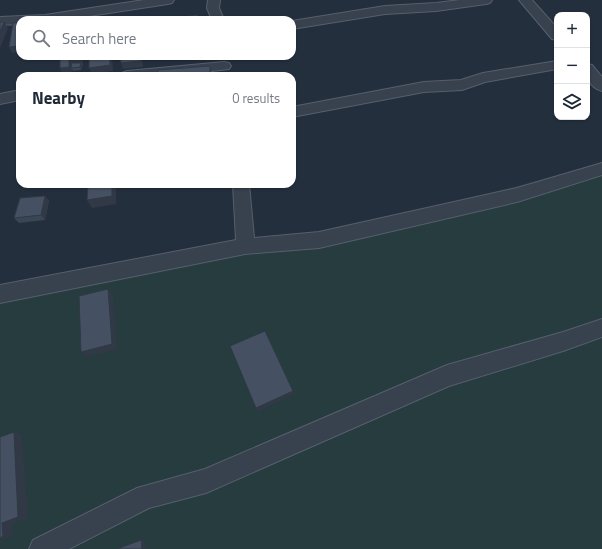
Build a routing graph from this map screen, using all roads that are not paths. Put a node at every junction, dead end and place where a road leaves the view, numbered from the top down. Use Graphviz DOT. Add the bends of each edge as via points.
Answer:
graph roads {
  1 [pos="168,0"];
  2 [pos="214,0"];
  3 [pos="486,0"];
  4 [pos="525,0"];
  5 [pos="64,16"];
  6 [pos="216,16"];
  7 [pos="16,20"];
  8 [pos="0,21"];
  9 [pos="296,24"];
  10 [pos="554,33"];
  11 [pos="554,65"];
  12 [pos="225,66"];
  13 [pos="166,72"];
  14 [pos="590,72"];
  15 [pos="602,86"];
  16 [pos="16,96"];
  17 [pos="0,99"];
  18 [pos="296,111"];
  19 [pos="602,169"];
  20 [pos="241,188"];
  21 [pos="246,246"];
  22 [pos="0,294"];
  23 [pos="602,328"];
  24 [pos="42,549"];
  1 -- 5 [label="street"];
  2 -- 6 [label="street" via="213,8"];
  3 -- 9 [label="street" via="436,7 385,10"];
  4 -- 10 [label="street"];
  7 -- 8 [label="street"];
  11 -- 18 [label="street" via="483,78 462,85 424,87"];
  12 -- 13 [label="street"];
  14 -- 15 [label="street"];
  16 -- 17 [label="street"];
  19 -- 21 [label="street" via="517,195 319,240"];
  20 -- 21 [label="street"];
  21 -- 22 [label="street"];
  23 -- 24 [label="street" via="568,341 446,376 206,481 146,497"];
}
